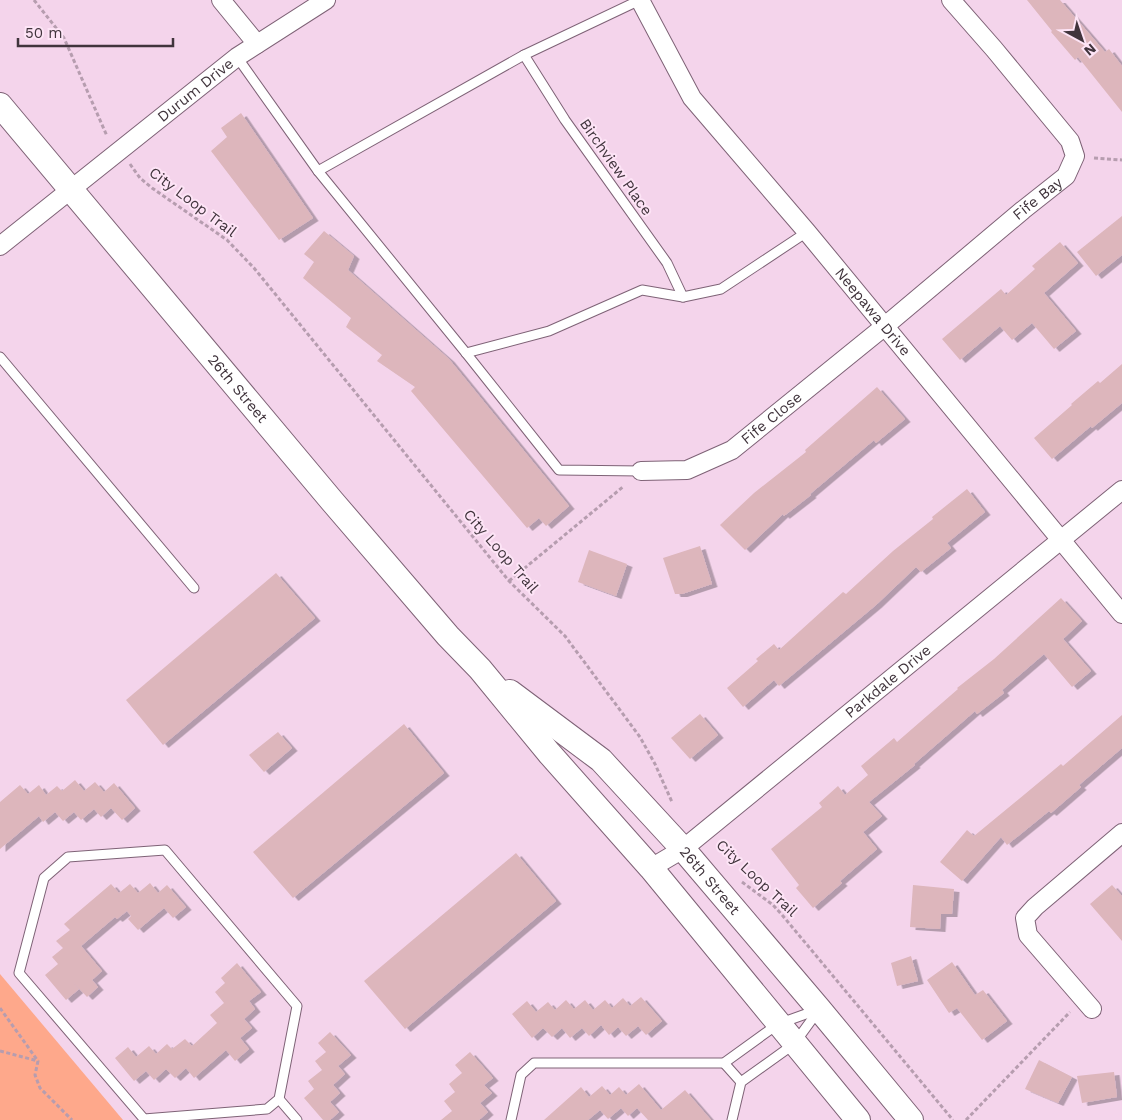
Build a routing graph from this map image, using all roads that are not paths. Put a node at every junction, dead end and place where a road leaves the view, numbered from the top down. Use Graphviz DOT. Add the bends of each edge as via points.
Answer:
graph roads {
  1 [pos="222,0"];
  2 [pos="326,0"];
  3 [pos="640,0"];
  4 [pos="951,0"];
  5 [pos="257,44"];
  6 [pos="524,55"];
  7 [pos="237,57"];
  8 [pos="0,104"];
  9 [pos="318,171"];
  10 [pos="71,188"];
  11 [pos="807,232"];
  12 [pos="0,246"];
  13 [pos="683,297"];
  14 [pos="885,326"];
  15 [pos="466,353"];
  16 [pos="0,357"];
  17 [pos="641,472"];
  18 [pos="1122,490"];
  19 [pos="1062,540"];
  20 [pos="194,588"];
  21 [pos="1122,614"];
  22 [pos="480,669"];
  23 [pos="1122,833"];
  24 [pos="683,849"];
  25 [pos="651,868"];
  26 [pos="1087,1004"];
  27 [pos="819,1009"];
  28 [pos="778,1024"];
  29 [pos="794,1044"];
  30 [pos="724,1063"];
  31 [pos="742,1082"];
  32 [pos="279,1099"];
  33 [pos="297,1120"];
  34 [pos="512,1120"];
  35 [pos="732,1120"];
  36 [pos="858,1120"];
  37 [pos="911,1120"];
  1 -- 5 [label="street"];
  2 -- 5 [label="street, Durum Drive"];
  3 -- 6 [label="lane"];
  3 -- 11 [label="street, Neepawa Drive" via="692,98"];
  4 -- 14 [label="street, Fife Bay" via="1070,141 1076,156 1066,176"];
  5 -- 7 [label="street, Durum Drive"];
  6 -- 9 [label="lane"];
  6 -- 13 [label="lane, Birchview Place" via="565,120 667,263"];
  7 -- 9 [label="lane"];
  7 -- 10 [label="street, Durum Drive"];
  8 -- 10 [label="street, 26th Street"];
  9 -- 15 [label="lane"];
  10 -- 12 [label="street, Durum Drive"];
  10 -- 22 [label="street, 26th Street" via="338,508"];
  11 -- 13 [label="lane" via="721,289"];
  11 -- 14 [label="street, Neepawa Drive"];
  13 -- 15 [label="lane" via="642,290 549,331"];
  14 -- 17 [label="street, Fife Close" via="732,450 686,470"];
  14 -- 19 [label="street, Neepawa Drive"];
  15 -- 17 [label="lane" via="559,470"];
  16 -- 20 [label="lane"];
  18 -- 19 [label="street, Parkdale Drive"];
  19 -- 21 [label="street, Neepawa Drive"];
  19 -- 24 [label="street, Parkdale Drive"];
  22 -- 24 [label="street, 26th Street" via="601,760"];
  22 -- 25 [label="street, 26th Street"];
  23 -- 26 [label="street" via="1025,918 1028,935"];
  24 -- 25 [label="street, Parkdale Drive"];
  24 -- 27 [label="street, 26th Street"];
  25 -- 28 [label="street, 26th Street"];
  27 -- 28 [label="lane"];
  27 -- 29 [label="lane"];
  27 -- 37 [label="street, 26th Street"];
  28 -- 29 [label="street, 26th Street"];
  28 -- 30 [label="lane"];
  29 -- 31 [label="lane"];
  29 -- 36 [label="street, 26th Street"];
  30 -- 31 [label="lane"];
  30 -- 34 [label="lane" via="534,1063 521,1074"];
  31 -- 35 [label="lane"];
  32 -- 32 [label="lane" via="297,1006 165,850 68,858 44,878 19,973 144,1119 267,1109"];
  32 -- 33 [label="lane"];
}
